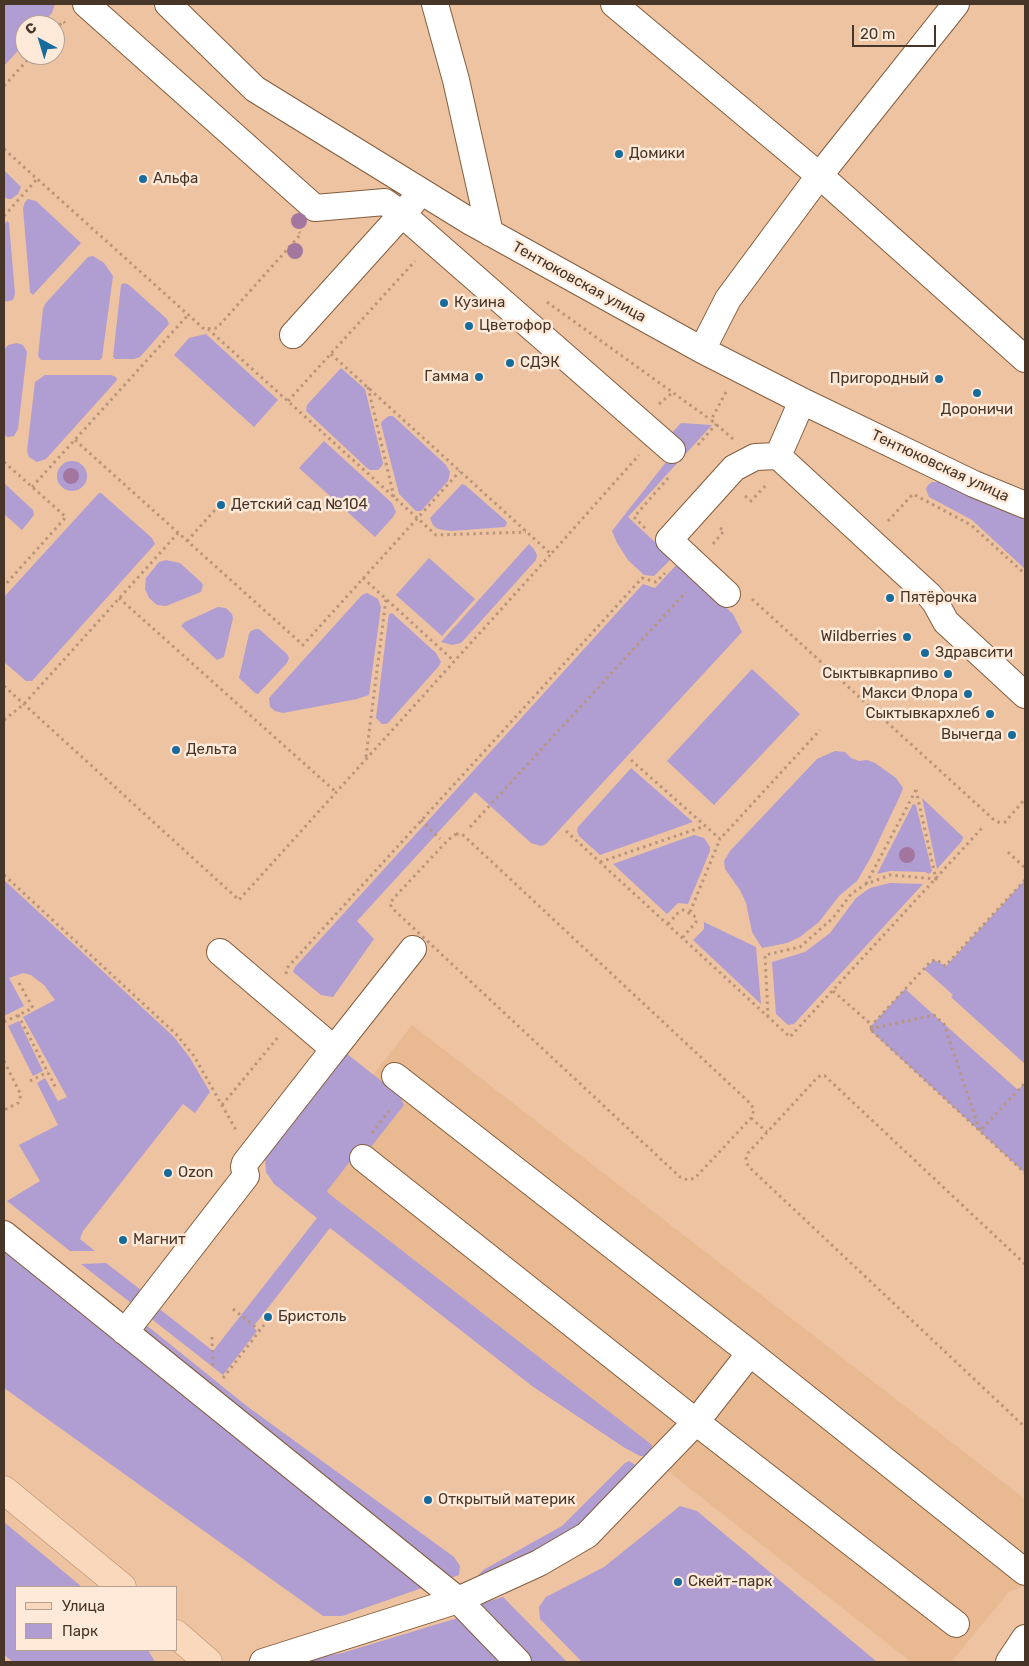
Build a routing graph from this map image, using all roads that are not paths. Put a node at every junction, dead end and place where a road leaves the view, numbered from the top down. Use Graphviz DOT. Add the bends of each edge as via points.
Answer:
graph roads {
  1 [pos="86,4"];
  2 [pos="168,4"];
  3 [pos="435,4"];
  4 [pos="614,4"];
  5 [pos="956,4"];
  6 [pos="820,176"];
  7 [pos="422,192"];
  8 [pos="402,214"];
  9 [pos="490,233"];
  10 [pos="293,335"];
  11 [pos="702,350"];
  12 [pos="1025,359"];
  13 [pos="802,401"];
  14 [pos="672,450"];
  15 [pos="767,456"];
  16 [pos="1025,505"];
  17 [pos="737,594"];
  18 [pos="1025,695"];
  19 [pos="413,949"];
  20 [pos="220,952"];
  21 [pos="334,1049"];
  22 [pos="401,1081"];
  23 [pos="363,1158"];
  24 [pos="4,1234"];
  25 [pos="125,1332"];
  26 [pos="750,1353"];
  27 [pos="696,1422"];
  28 [pos="4,1490"];
  29 [pos="1025,1572"];
  30 [pos="121,1586"];
  31 [pos="458,1600"];
  32 [pos="956,1624"];
  33 [pos="178,1636"];
  34 [pos="1025,1638"];
  35 [pos="208,1662"];
  36 [pos="263,1662"];
  37 [pos="518,1662"];
  38 [pos="1009,1662"];
  1 -- 8 [label="street" via="315,208 386,202"];
  2 -- 7 [label="street, Тентюковская улица" via="255,89"];
  3 -- 9 [label="street" via="456,80"];
  4 -- 6 [label="street"];
  5 -- 6 [label="street"];
  6 -- 11 [label="street" via="728,299"];
  6 -- 12 [label="street"];
  7 -- 8 [label="street"];
  7 -- 9 [label="street, Тентюковская улица"];
  8 -- 10 [label="street"];
  8 -- 14 [label="street"];
  9 -- 11 [label="street, Тентюковская улица"];
  11 -- 13 [label="street, Тентюковская улица"];
  13 -- 15 [label="street"];
  13 -- 16 [label="street, Тентюковская улица" via="974,484"];
  15 -- 17 [label="street" via="734,468 669,540"];
  15 -- 18 [label="street" via="870,541 929,595 946,622"];
  19 -- 21 [label="street"];
  20 -- 21 [label="street"];
  21 -- 25 [label="street" via="245,1163 246,1176"];
  22 -- 26 [label="street"];
  23 -- 27 [label="street"];
  24 -- 25 [label="street"];
  25 -- 31 [label="street"];
  26 -- 27 [label="street"];
  26 -- 29 [label="street"];
  27 -- 31 [label="street" via="588,1535 539,1563"];
  27 -- 32 [label="street"];
  28 -- 30 [label="main road"];
  31 -- 36 [label="street"];
  31 -- 37 [label="street"];
  33 -- 35 [label="main road"];
  34 -- 38 [label="street"];
}
